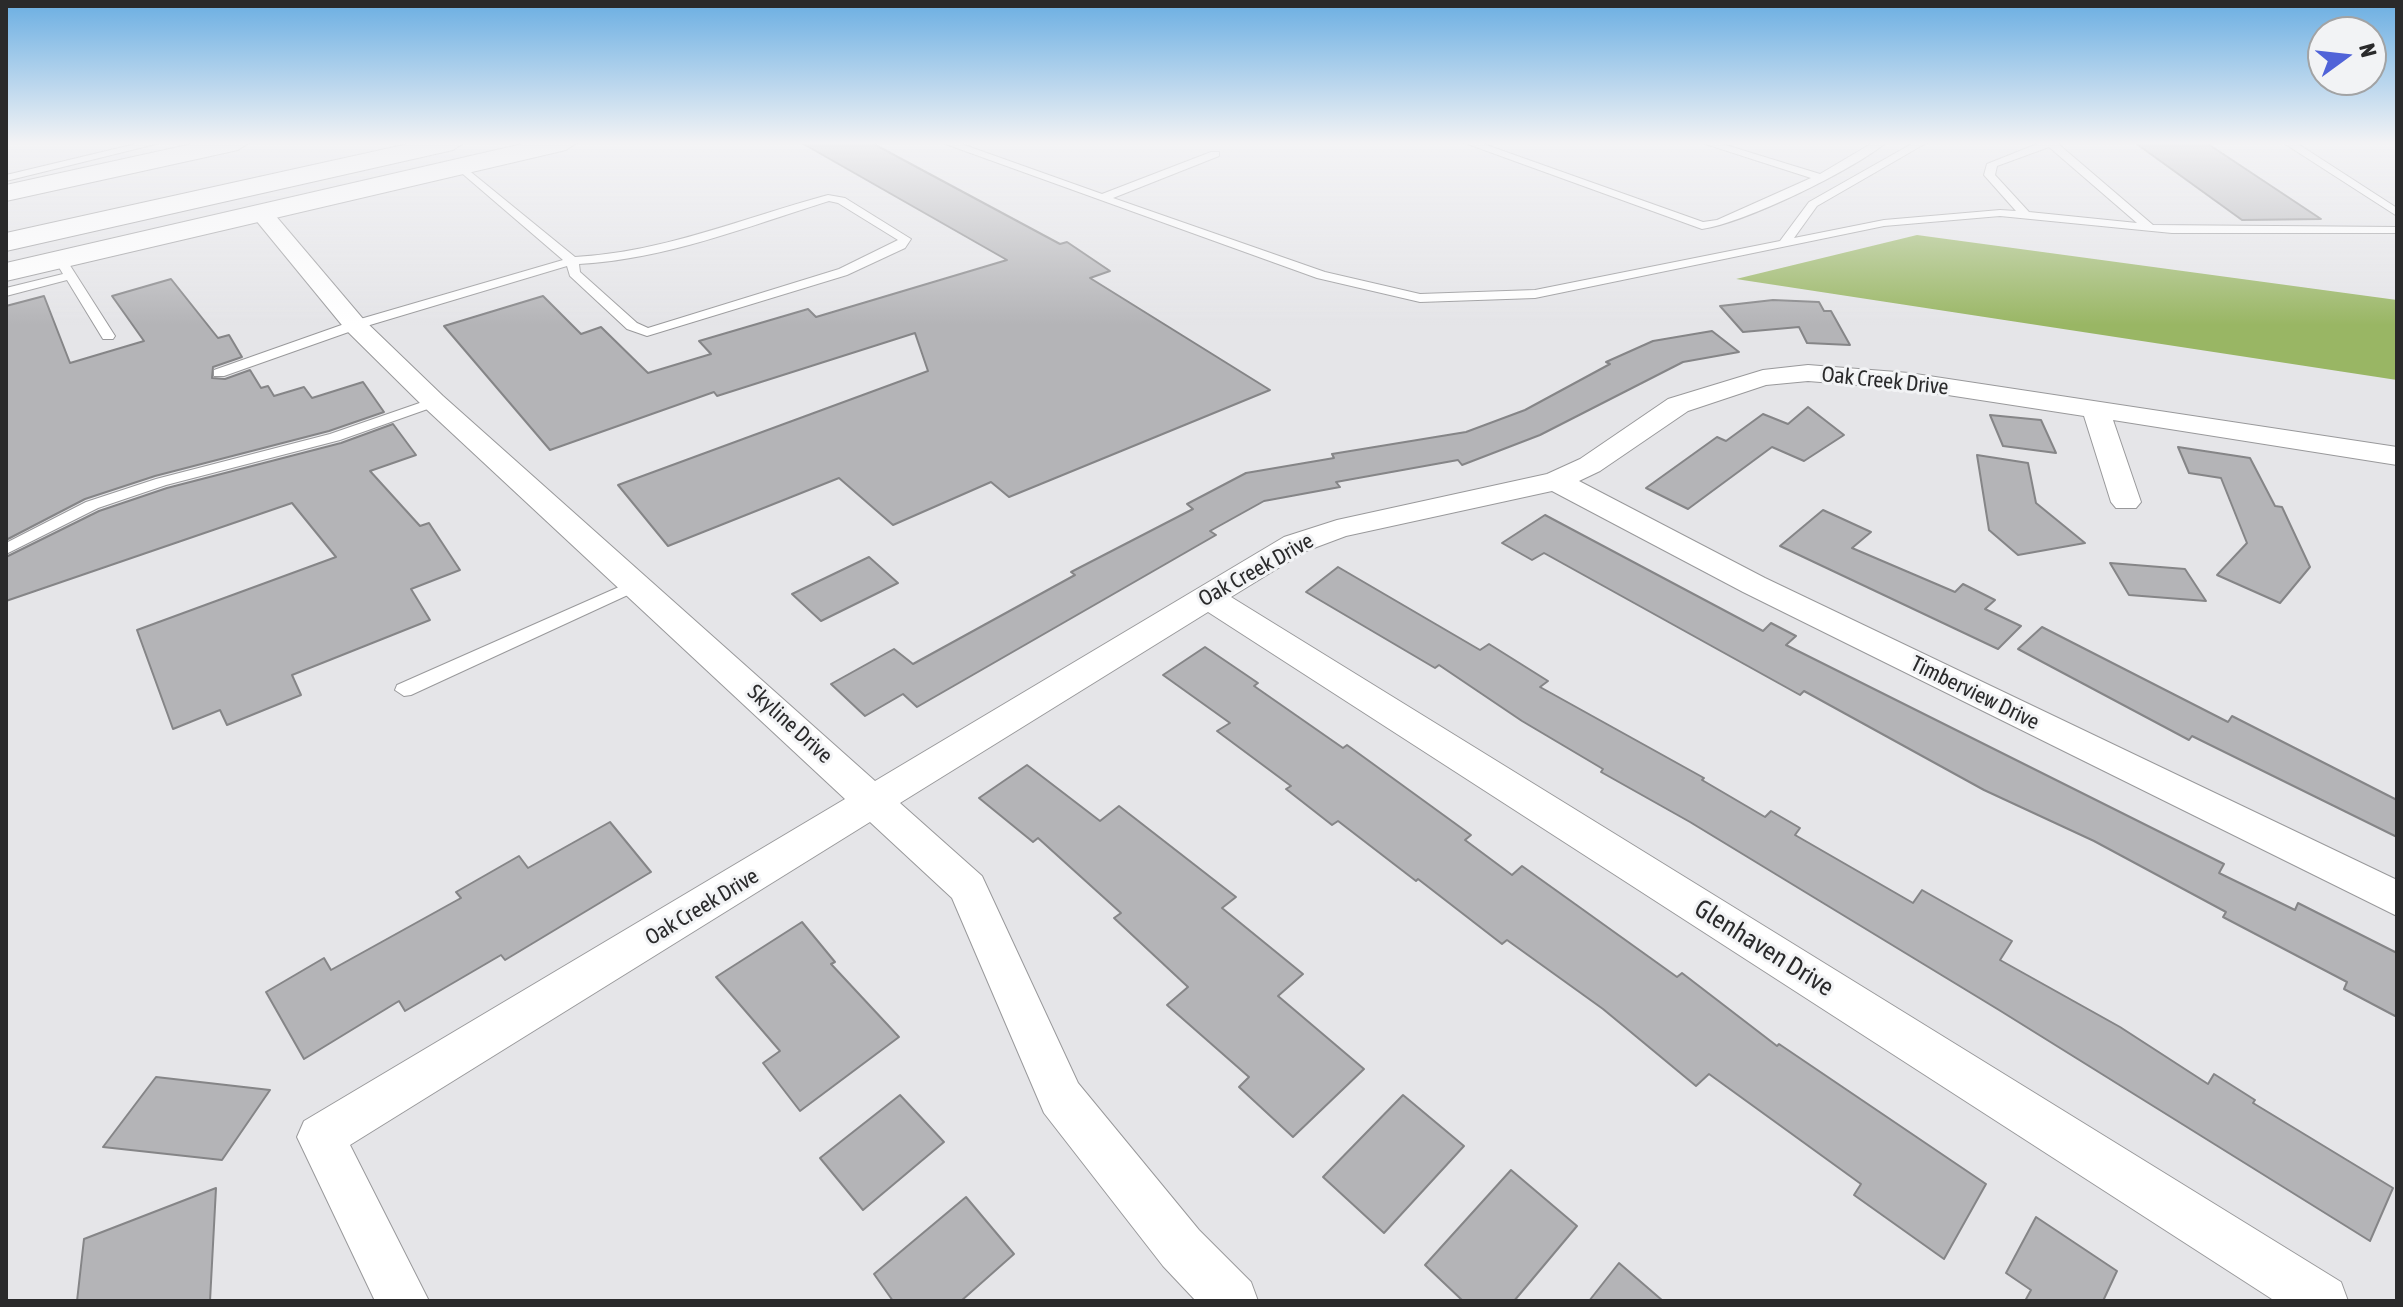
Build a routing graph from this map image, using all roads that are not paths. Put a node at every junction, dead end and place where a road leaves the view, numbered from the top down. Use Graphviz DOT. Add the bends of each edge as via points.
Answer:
graph roads {
  1 [pos="84,203"];
  2 [pos="208,203"];
  3 [pos="295,203"];
  4 [pos="509,203"];
  5 [pos="812,203"];
  6 [pos="846,203"];
  7 [pos="1116,203"];
  8 [pos="1638,203"];
  9 [pos="1763,203"];
  10 [pos="1815,203"];
  11 [pos="2015,203"];
  12 [pos="2120,203"];
  13 [pos="261,213"];
  14 [pos="2024,213"];
  15 [pos="6,220"];
  16 [pos="2150,228"];
  17 [pos="2397,230"];
  18 [pos="6,242"];
  19 [pos="1784,243"];
  20 [pos="572,261"];
  21 [pos="64,267"];
  22 [pos="6,272"];
  23 [pos="6,292"];
  24 [pos="355,325"];
  25 [pos="108,336"];
  26 [pos="219,373"];
  27 [pos="434,402"];
  28 [pos="2096,411"];
  29 [pos="2397,456"];
  30 [pos="1556,481"];
  31 [pos="2126,502"];
  32 [pos="6,549"];
  33 [pos="637,584"];
  34 [pos="1206,596"];
  35 [pos="404,690"];
  36 [pos="876,802"];
  37 [pos="2397,899"];
  38 [pos="403,1301"];
  39 [pos="1232,1301"];
  40 [pos="2322,1301"];
  1 -- 15 [label="main road"];
  2 -- 18 [label="main road"];
  3 -- 13 [label="main road"];
  4 -- 20 [label="lane"];
  5 -- 20 [label="lane" via="669,249 610,261"];
  6 -- 20 [label="lane" via="905,239 901,245 843,272 647,332 632,326 574,273"];
  7 -- 19 [label="lane" via="1321,275 1420,298 1535,294"];
  8 -- 9 [label="lane" via="1702,226"];
  10 -- 19 [label="lane"];
  11 -- 14 [label="lane"];
  12 -- 16 [label="lane"];
  13 -- 21 [label="main road"];
  13 -- 24 [label="street, Skyline Drive"];
  14 -- 16 [label="lane"];
  14 -- 19 [label="lane" via="1939,216"];
  16 -- 17 [label="lane"];
  20 -- 24 [label="lane"];
  21 -- 22 [label="main road"];
  21 -- 23 [label="lane"];
  21 -- 25 [label="lane"];
  24 -- 26 [label="lane"];
  24 -- 27 [label="street, Skyline Drive"];
  27 -- 32 [label="lane" via="335,437 106,500"];
  27 -- 33 [label="street, Skyline Drive"];
  28 -- 29 [label="street, Oak Creek Drive"];
  28 -- 30 [label="street, Oak Creek Drive" via="1854,375 1763,378 1678,405 1590,465"];
  28 -- 31 [label="street"];
  30 -- 34 [label="street, Oak Creek Drive" via="1337,529 1295,544"];
  30 -- 37 [label="street, Timberview Drive" via="1754,585"];
  33 -- 35 [label="lane"];
  33 -- 36 [label="street, Skyline Drive"];
  34 -- 36 [label="street, Oak Creek Drive"];
  34 -- 40 [label="street, Glenhaven Drive"];
  36 -- 38 [label="street, Oak Creek Drive" via="321,1137"];
  36 -- 39 [label="street, Skyline Drive" via="968,888 1061,1098 1181,1248"];
}
